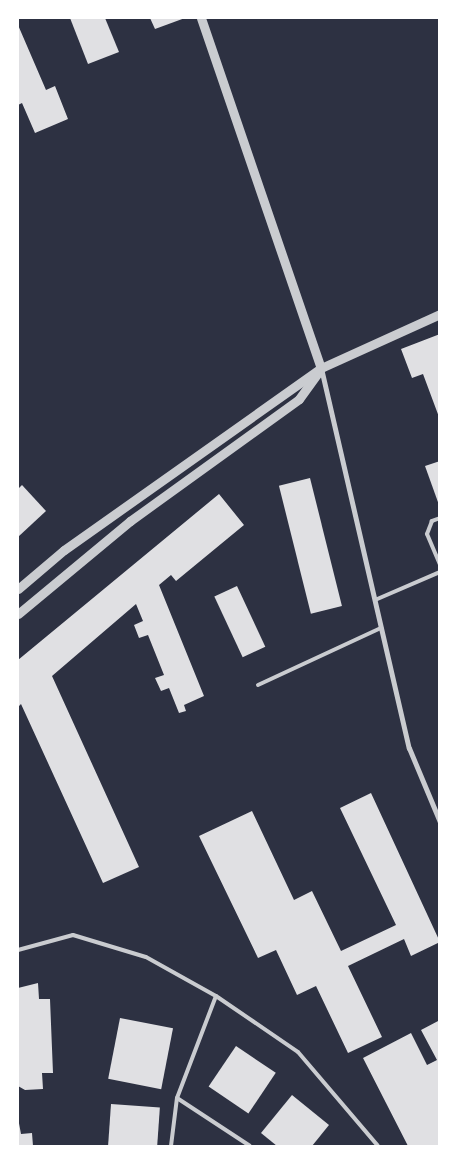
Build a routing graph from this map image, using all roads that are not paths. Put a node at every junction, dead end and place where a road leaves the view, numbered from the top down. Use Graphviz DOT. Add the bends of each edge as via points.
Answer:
graph roads {
  1 [pos="201,18"];
  2 [pos="440,314"];
  3 [pos="321,368"];
  4 [pos="440,518"];
  5 [pos="440,565"];
  6 [pos="440,572"];
  7 [pos="18,589"];
  8 [pos="375,600"];
  9 [pos="18,614"];
  10 [pos="381,628"];
  11 [pos="258,685"];
  12 [pos="440,822"];
  13 [pos="18,950"];
  14 [pos="216,996"];
  15 [pos="177,1098"];
  16 [pos="171,1146"];
  17 [pos="250,1146"];
  18 [pos="378,1146"];
  1 -- 3 [label="street"];
  2 -- 3 [label="street"];
  3 -- 7 [label="street" via="64,550"];
  3 -- 8 [label="street"];
  3 -- 9 [label="street" via="299,399 130,521"];
  4 -- 5 [label="lane" via="432,521 427,534"];
  6 -- 8 [label="lane"];
  8 -- 10 [label="street"];
  10 -- 11 [label="lane"];
  10 -- 12 [label="street" via="409,748"];
  13 -- 14 [label="lane" via="73,935 146,957"];
  14 -- 15 [label="lane"];
  14 -- 18 [label="lane" via="298,1052"];
  15 -- 16 [label="lane"];
  15 -- 17 [label="lane"];
}
